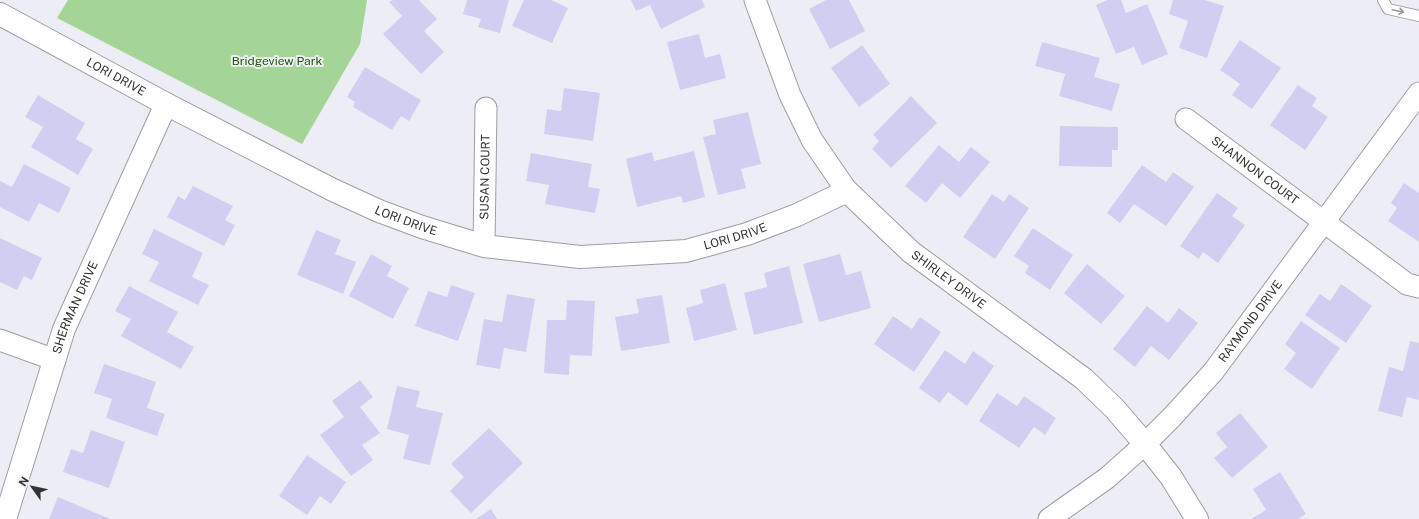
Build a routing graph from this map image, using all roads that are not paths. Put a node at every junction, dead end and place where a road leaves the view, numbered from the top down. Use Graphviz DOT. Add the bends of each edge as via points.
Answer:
graph roads {
  1 [pos="755,0"];
  2 [pos="1383,0"];
  3 [pos="0,14"];
  4 [pos="1419,16"];
  5 [pos="1419,93"];
  6 [pos="166,104"];
  7 [pos="486,108"];
  8 [pos="1186,120"];
  9 [pos="847,191"];
  10 [pos="1323,222"];
  11 [pos="484,246"];
  12 [pos="1419,287"];
  13 [pos="0,340"];
  14 [pos="55,360"];
  15 [pos="1146,444"];
  16 [pos="5,519"];
  17 [pos="1049,519"];
  18 [pos="1197,519"];
  1 -- 9 [label="street, SHIRLEY DRIVE" via="790,95 812,140"];
  2 -- 4 [label="lane, one-way" via="1388,9"];
  3 -- 6 [label="street, LORI DRIVE"];
  5 -- 10 [label="street, RAYMOND DRIVE"];
  6 -- 11 [label="street, LORI DRIVE" via="333,190 380,211"];
  6 -- 14 [label="street, SHERMAN DRIVE" via="64,329"];
  7 -- 11 [label="street, SUSAN COURT"];
  8 -- 10 [label="street, SHANNON COURT"];
  9 -- 11 [label="street, LORI DRIVE" via="797,215 747,234 686,251 580,257"];
  9 -- 15 [label="street, SHIRLEY DRIVE" via="911,252 1084,379"];
  10 -- 12 [label="street, SHANNON COURT" via="1407,284"];
  10 -- 15 [label="street, RAYMOND DRIVE" via="1213,372"];
  13 -- 14 [label="street"];
  14 -- 16 [label="street, SHERMAN DRIVE"];
  15 -- 17 [label="street, RAYMOND DRIVE" via="1107,478"];
  15 -- 18 [label="street, SHIRLEY DRIVE" via="1171,477"];
}
